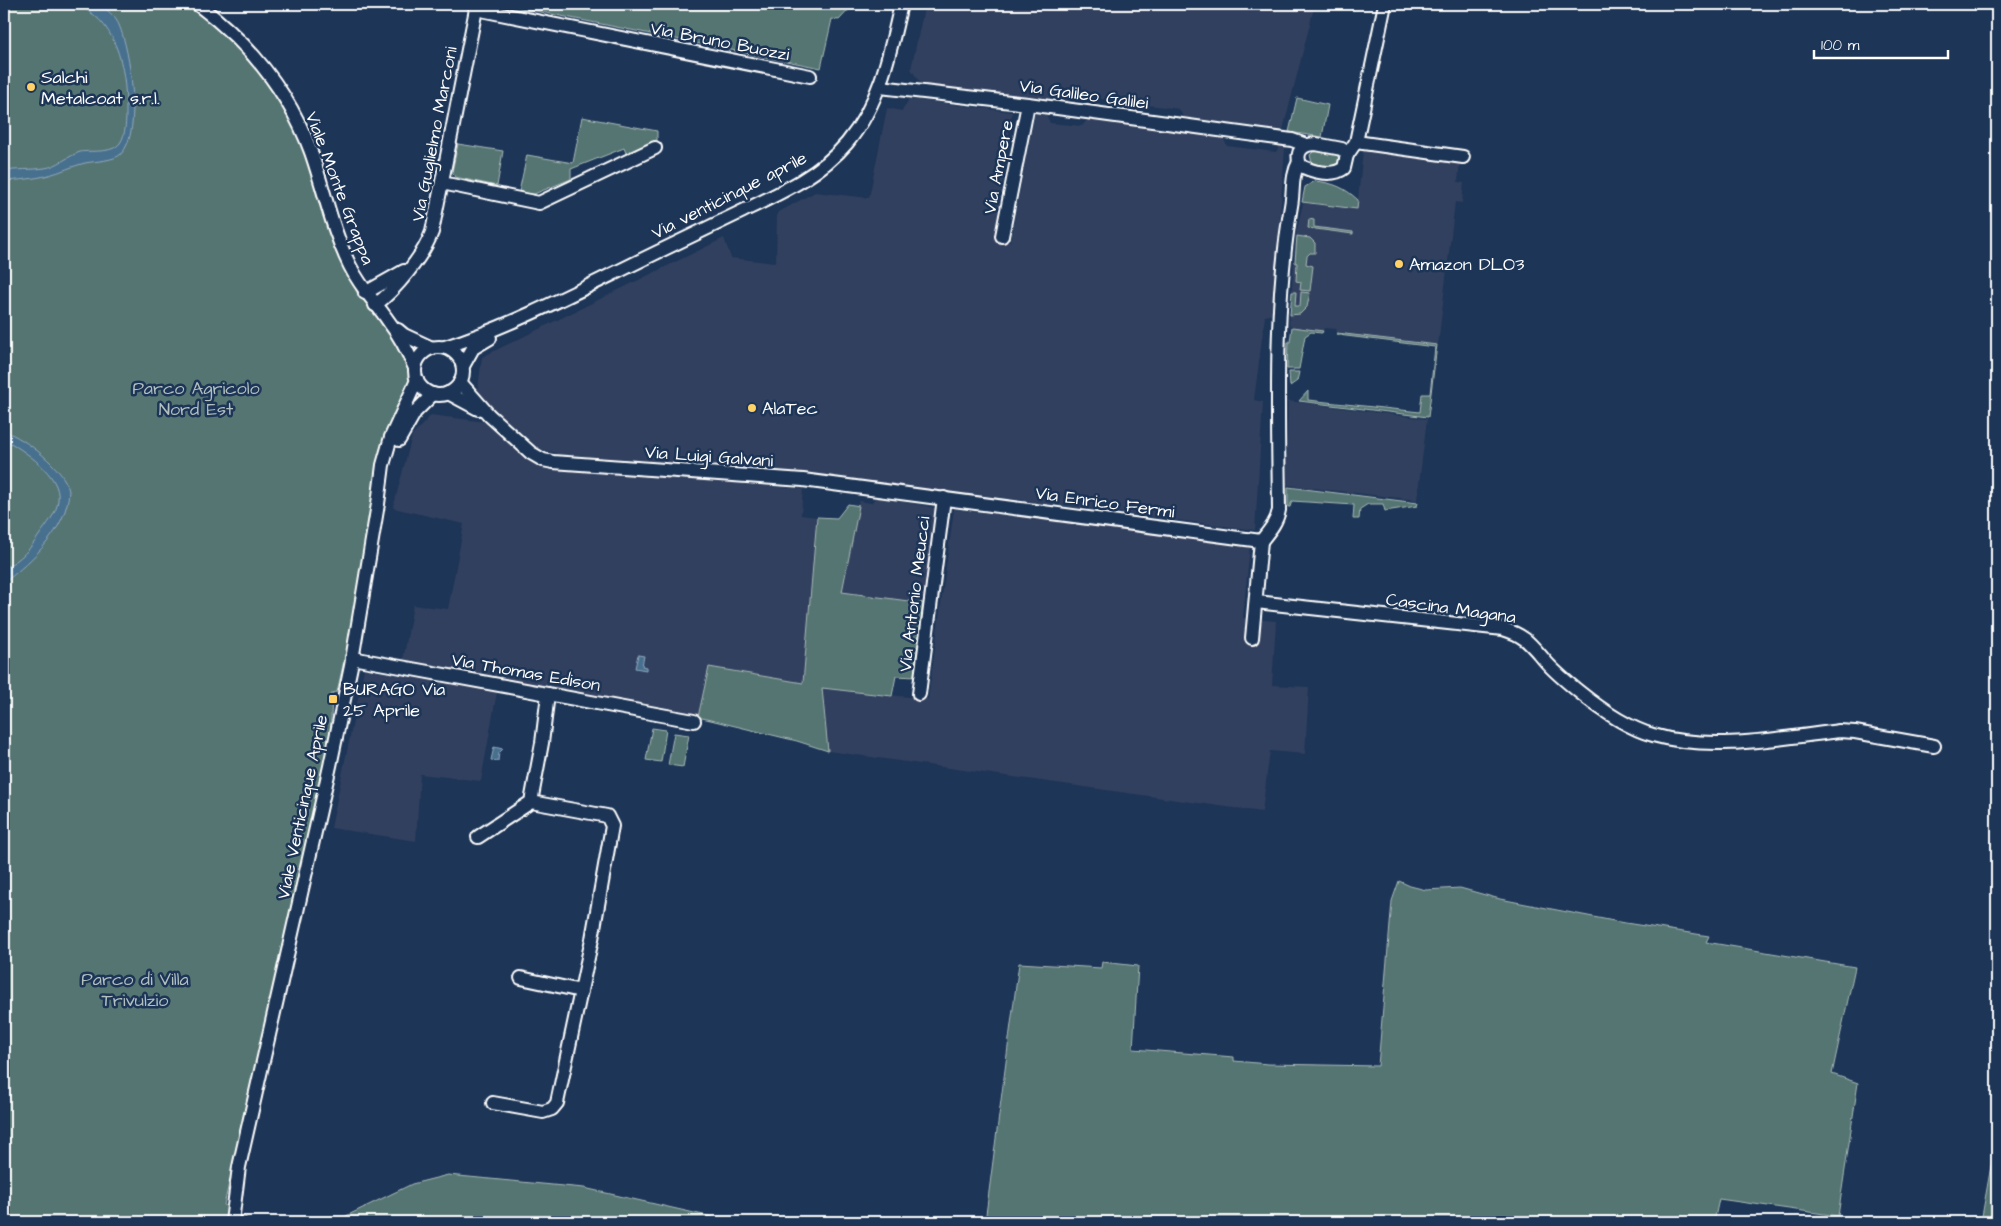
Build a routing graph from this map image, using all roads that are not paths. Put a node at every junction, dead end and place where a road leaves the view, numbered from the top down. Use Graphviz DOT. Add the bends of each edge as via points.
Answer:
graph roads {
  1 [pos="197,4"];
  2 [pos="901,4"];
  3 [pos="1385,4"];
  4 [pos="476,6"];
  5 [pos="810,76"];
  6 [pos="880,86"];
  7 [pos="1028,104"];
  8 [pos="1358,124"];
  9 [pos="1356,142"];
  10 [pos="1334,146"];
  11 [pos="655,148"];
  12 [pos="1301,153"];
  13 [pos="1347,156"];
  14 [pos="1463,157"];
  15 [pos="1313,171"];
  16 [pos="442,184"];
  17 [pos="1294,194"];
  18 [pos="1002,236"];
  19 [pos="412,265"];
  20 [pos="365,293"];
  21 [pos="375,305"];
  22 [pos="539,309"];
  23 [pos="389,321"];
  24 [pos="445,347"];
  25 [pos="432,348"];
  26 [pos="463,366"];
  27 [pos="416,374"];
  28 [pos="460,382"];
  29 [pos="448,393"];
  30 [pos="433,394"];
  31 [pos="489,415"];
  32 [pos="944,498"];
  33 [pos="378,504"];
  34 [pos="1261,541"];
  35 [pos="1256,602"];
  36 [pos="1252,638"];
  37 [pos="352,658"];
  38 [pos="548,694"];
  39 [pos="919,694"];
  40 [pos="694,720"];
  41 [pos="1934,746"];
  42 [pos="531,802"];
  43 [pos="478,837"];
  44 [pos="521,978"];
  45 [pos="581,991"];
  46 [pos="493,1103"];
  47 [pos="232,1222"];
  1 -- 20 [label="street, Viale Monte Grappa" via="221,22 253,55 273,79 298,122 347,258"];
  2 -- 6 [label="street, Via venticinque aprile"];
  3 -- 8 [label="street"];
  4 -- 5 [label="street, Via Bruno Buozzi"];
  4 -- 16 [label="street, Via Guglielmo Marconi"];
  6 -- 7 [label="street, Via Galileo Galilei"];
  6 -- 22 [label="street, Via venticinque aprile" via="854,135 814,173 762,202"];
  7 -- 12 [label="street, Via Galileo Galilei" via="1283,139"];
  7 -- 18 [label="street, Via Ampere"];
  8 -- 9 [label="street"];
  8 -- 10 [label="street" via="1346,139"];
  9 -- 13 [label="street"];
  9 -- 14 [label="street"];
  10 -- 12 [label="street" via="1316,144"];
  10 -- 13 [label="street"];
  11 -- 16 [label="street" via="539,203"];
  12 -- 15 [label="street" via="1303,167"];
  12 -- 17 [label="street" via="1294,170"];
  13 -- 15 [label="street" via="1341,171"];
  15 -- 17 [label="street" via="1303,178"];
  16 -- 19 [label="street, Via Guglielmo Marconi" via="428,245"];
  17 -- 34 [label="street" via="1277,355 1279,510"];
  19 -- 20 [label="street, Via Guglielmo Marconi"];
  19 -- 21 [label="street, Via Guglielmo Marconi" via="394,289"];
  20 -- 21 [label="street, Viale Monte Grappa"];
  21 -- 23 [label="street, Viale Monte Grappa"];
  22 -- 24 [label="street, Via venticinque aprile"];
  22 -- 26 [label="street, Via venticinque aprile" via="473,348"];
  23 -- 25 [label="street, Viale Monte Grappa" via="404,335"];
  23 -- 27 [label="street, Viale Monte Grappa" via="403,342"];
  24 -- 25 [label="street"];
  24 -- 26 [label="street" via="456,354"];
  25 -- 27 [label="street" via="421,356"];
  26 -- 28 [label="street"];
  27 -- 30 [label="street" via="423,388"];
  27 -- 33 [label="street, Viale Venticinque Aprile" via="388,446"];
  28 -- 29 [label="street"];
  28 -- 31 [label="street, Via Luigi Galvani"];
  29 -- 30 [label="street"];
  29 -- 31 [label="street, Via Luigi Galvani"];
  30 -- 33 [label="street, Viale Venticinque Aprile" via="415,412 402,434"];
  31 -- 32 [label="street, Via Luigi Galvani" via="537,458 553,462 803,480"];
  32 -- 34 [label="street, Via Enrico Fermi"];
  32 -- 39 [label="street, Via Antonio Meucci"];
  33 -- 37 [label="street, Viale Venticinque Aprile"];
  34 -- 35 [label="street"];
  35 -- 36 [label="street"];
  35 -- 41 [label="street, Cascina Magana" via="1513,632 1532,644 1547,663 1587,697 1632,727 1659,737 1730,742 1839,731"];
  37 -- 38 [label="street, Via Thomas Edison"];
  37 -- 47 [label="street, Viale Venticinque Aprile" via="237,1179"];
  38 -- 40 [label="street, Via Thomas Edison"];
  38 -- 42 [label="street"];
  42 -- 43 [label="street"];
  42 -- 45 [label="street" via="607,816 611,821"];
  44 -- 45 [label="street"];
  45 -- 46 [label="street" via="557,1103 543,1112"];
}
